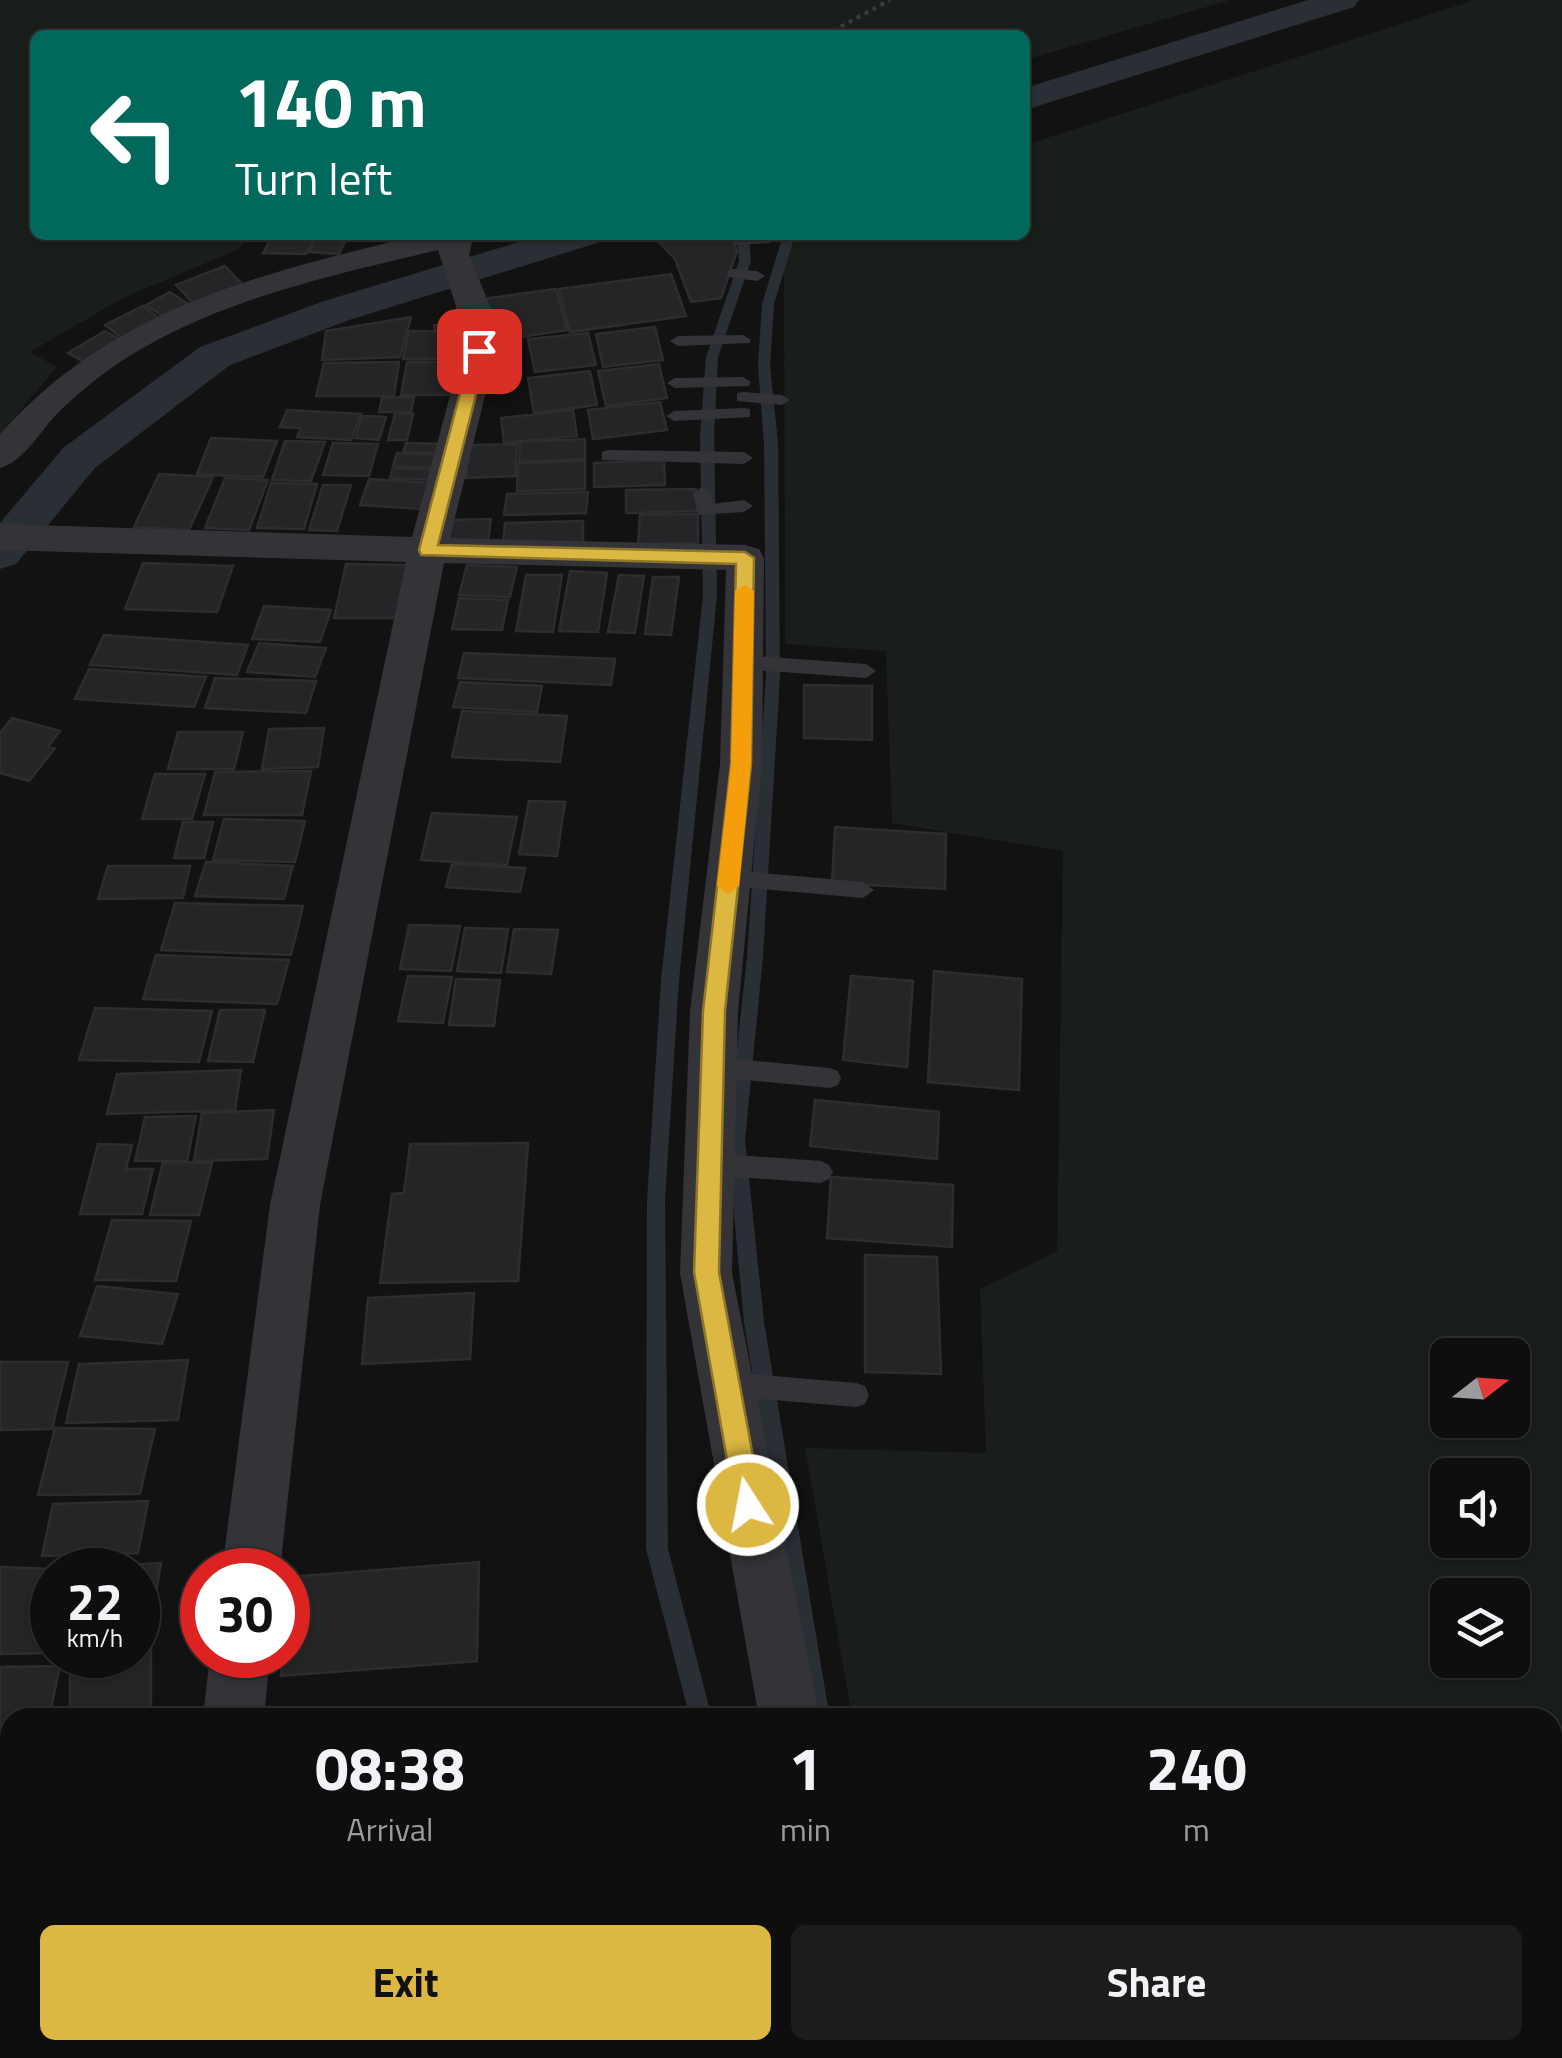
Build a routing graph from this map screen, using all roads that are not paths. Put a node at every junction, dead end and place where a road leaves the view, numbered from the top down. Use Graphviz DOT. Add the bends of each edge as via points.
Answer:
graph roads {
  1 [pos="456,240"];
  2 [pos="737,340"];
  3 [pos="678,341"];
  4 [pos="675,383"];
  5 [pos="740,397"];
  6 [pos="779,400"];
  7 [pos="674,416"];
  8 [pos="0,456"];
  9 [pos="608,456"];
  10 [pos="737,458"];
  11 [pos="703,502"];
  12 [pos="738,507"];
  13 [pos="0,537"];
  14 [pos="428,550"];
  15 [pos="760,663"];
  16 [pos="866,671"];
  17 [pos="749,880"];
  18 [pos="863,890"];
  19 [pos="722,1068"];
  20 [pos="830,1078"];
  21 [pos="731,1164"];
  22 [pos="821,1172"];
  23 [pos="736,1383"];
  24 [pos="856,1395"];
  25 [pos="253,1548"];
  26 [pos="237,1678"];
  27 [pos="234,1708"];
  28 [pos="788,1708"];
  1 -- 8 [label="street" via="290,275 172,319 123,344 50,401"];
  1 -- 14 [label="street" via="479,351"];
  2 -- 3 [label="lane"];
  4 -- 5 [label="lane" via="699,380"];
  5 -- 6 [label="lane"];
  5 -- 7 [label="lane" via="694,416"];
  9 -- 10 [label="lane"];
  11 -- 12 [label="lane"];
  13 -- 14 [label="street"];
  14 -- 15 [label="street" via="745,558"];
  14 -- 25 [label="street" via="295,1206"];
  15 -- 16 [label="lane"];
  15 -- 17 [label="street" via="741,764"];
  17 -- 18 [label="lane"];
  17 -- 19 [label="street"];
  19 -- 20 [label="lane"];
  19 -- 21 [label="street"];
  21 -- 22 [label="lane"];
  21 -- 23 [label="street" via="706,1272"];
  23 -- 24 [label="lane"];
  23 -- 28 [label="street"];
  26 -- 27 [label="street"];
}
